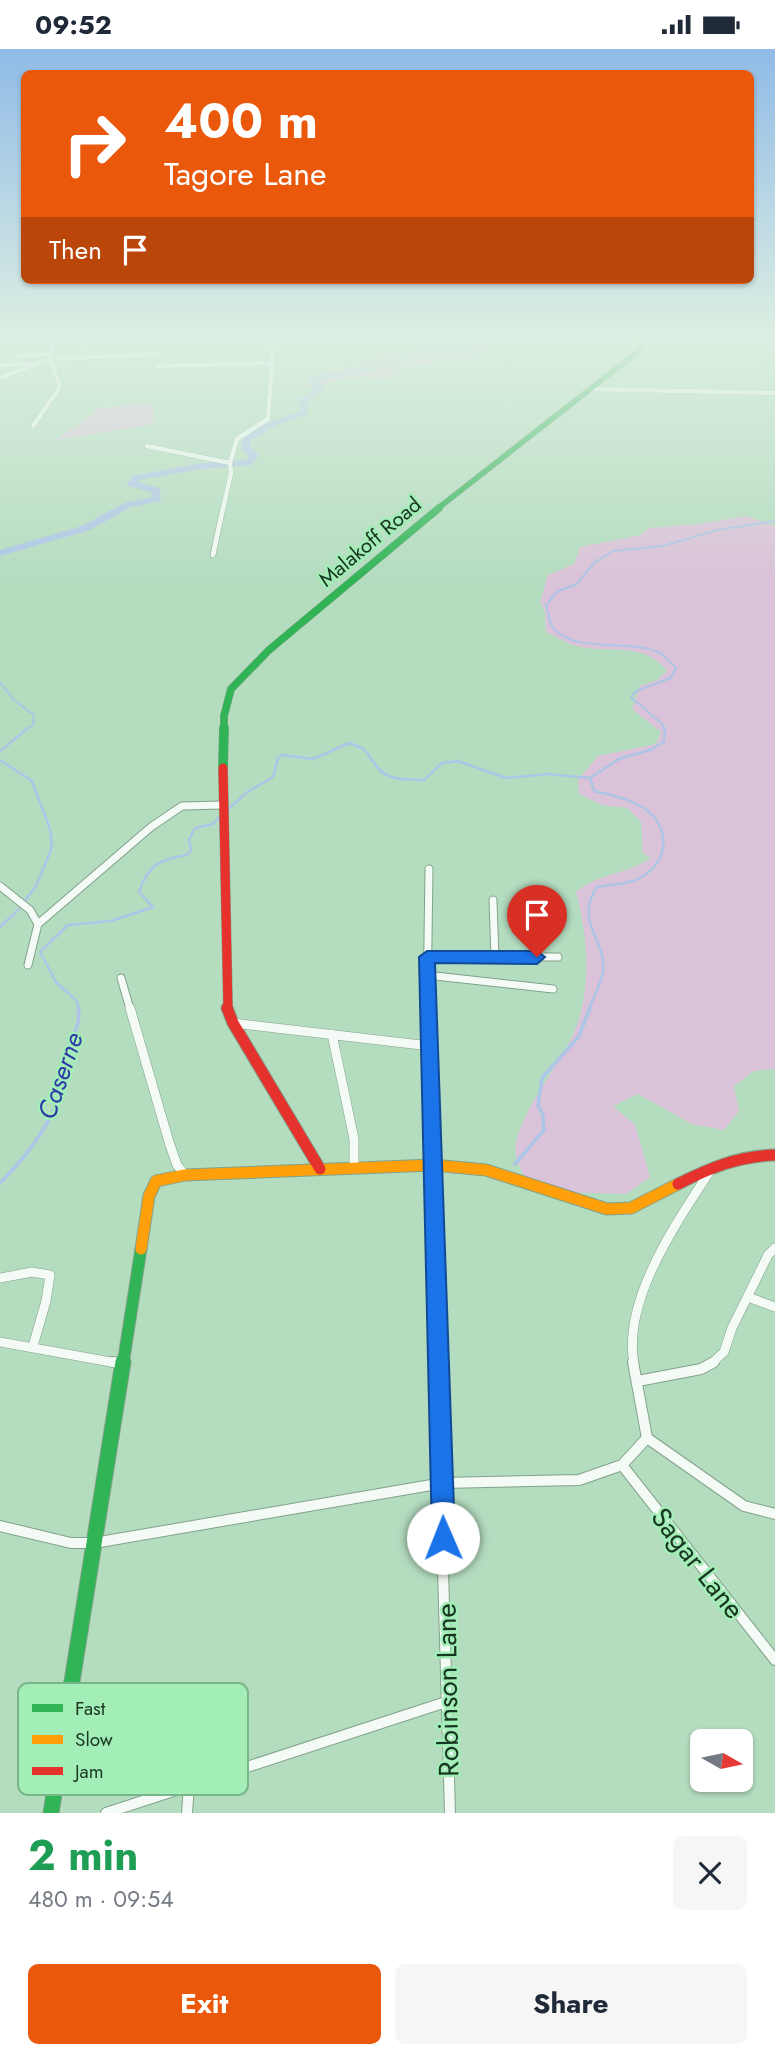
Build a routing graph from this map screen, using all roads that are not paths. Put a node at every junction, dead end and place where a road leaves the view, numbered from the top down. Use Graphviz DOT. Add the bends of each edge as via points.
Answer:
graph roads {
  1 [pos="39,417"];
  2 [pos="268,417"];
  3 [pos="552,417"];
  4 [pos="33,426"];
  5 [pos="147,446"];
  6 [pos="230,463"];
  7 [pos="213,555"];
  8 [pos="223,811"];
  9 [pos="429,869"];
  10 [pos="0,886"];
  11 [pos="493,900"];
  12 [pos="38,924"];
  13 [pos="427,957"];
  14 [pos="558,957"];
  15 [pos="495,958"];
  16 [pos="29,965"];
  17 [pos="426,975"];
  18 [pos="121,978"];
  19 [pos="553,989"];
  20 [pos="233,1023"];
  21 [pos="332,1034"];
  22 [pos="430,1046"];
  23 [pos="775,1155"];
  24 [pos="433,1165"];
  25 [pos="713,1167"];
  26 [pos="354,1168"];
  27 [pos="320,1169"];
  28 [pos="185,1175"];
  29 [pos="775,1248"];
  30 [pos="0,1278"];
  31 [pos="748,1297"];
  32 [pos="775,1307"];
  33 [pos="0,1342"];
  34 [pos="33,1346"];
  35 [pos="122,1364"];
  36 [pos="638,1381"];
  37 [pos="647,1438"];
  38 [pos="622,1465"];
  39 [pos="443,1483"];
  40 [pos="775,1514"];
  41 [pos="0,1526"];
  42 [pos="94,1543"];
  43 [pos="775,1660"];
  44 [pos="72,1683"];
  45 [pos="446,1702"];
  46 [pos="248,1767"];
  47 [pos="54,1795"];
  48 [pos="161,1795"];
  49 [pos="188,1795"];
  50 [pos="51,1813"];
  51 [pos="106,1813"];
  52 [pos="187,1813"];
  53 [pos="450,1813"];
  1 -- 4 [label="street"];
  2 -- 6 [label="street" via="237,439"];
  3 -- 8 [label="street, Malakoff Road" via="269,650 231,689 224,716"];
  5 -- 6 [label="street"];
  6 -- 7 [label="street"];
  8 -- 12 [label="street" via="182,806 170,812"];
  8 -- 20 [label="street, Malakoff Road" via="226,1005"];
  9 -- 13 [label="street, Robinson Lane"];
  10 -- 12 [label="street" via="30,910"];
  11 -- 15 [label="street"];
  12 -- 16 [label="street"];
  13 -- 15 [label="street"];
  13 -- 17 [label="street, Robinson Lane"];
  14 -- 15 [label="street"];
  17 -- 19 [label="street"];
  17 -- 22 [label="street, Robinson Lane"];
  18 -- 28 [label="street" via="169,1142"];
  20 -- 21 [label="street"];
  20 -- 27 [label="street, Malakoff Road"];
  21 -- 22 [label="street"];
  21 -- 26 [label="street" via="354,1139"];
  22 -- 24 [label="street, Robinson Lane"];
  23 -- 25 [label="street" via="745,1155"];
  24 -- 25 [label="street" via="486,1170 607,1209 631,1208"];
  24 -- 26 [label="street"];
  24 -- 39 [label="street, Robinson Lane"];
  25 -- 36 [label="street" via="676,1223 645,1286 633,1331"];
  26 -- 27 [label="street"];
  27 -- 28 [label="street"];
  28 -- 35 [label="street" via="156,1181 149,1196"];
  29 -- 31 [label="street"];
  30 -- 34 [label="street" via="43,1270 50,1275"];
  31 -- 32 [label="street"];
  31 -- 36 [label="street" via="715,1362"];
  33 -- 34 [label="street"];
  34 -- 35 [label="street"];
  35 -- 42 [label="street"];
  36 -- 37 [label="street"];
  37 -- 38 [label="street"];
  37 -- 40 [label="street" via="744,1506"];
  38 -- 39 [label="street" via="579,1480"];
  38 -- 43 [label="street, Sagar Lane"];
  39 -- 42 [label="street"];
  39 -- 45 [label="street, Robinson Lane"];
  41 -- 42 [label="street" via="71,1543"];
  42 -- 44 [label="street"];
  45 -- 46 [label="street"];
  45 -- 53 [label="street, Robinson Lane"];
  47 -- 50 [label="street"];
  48 -- 51 [label="street"];
  49 -- 52 [label="street"];
}
